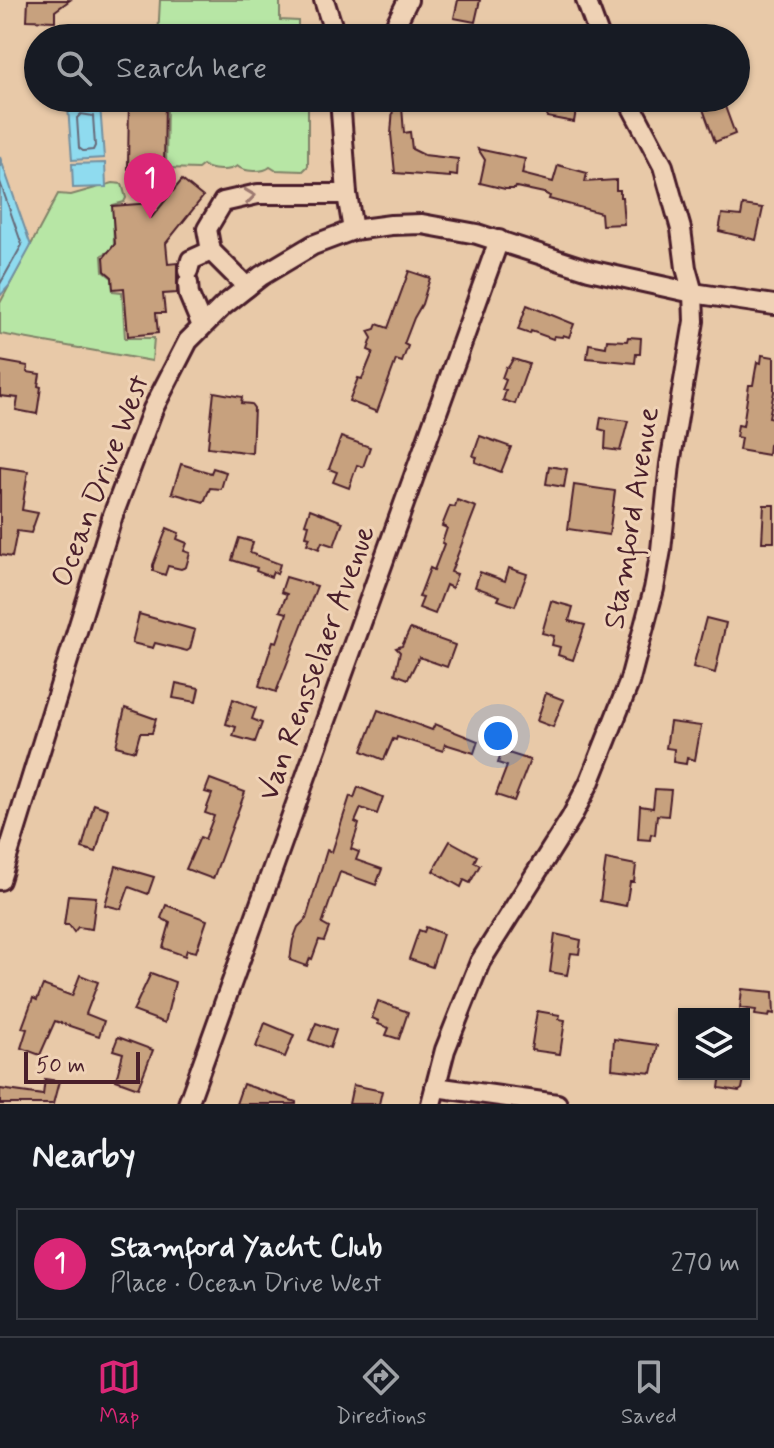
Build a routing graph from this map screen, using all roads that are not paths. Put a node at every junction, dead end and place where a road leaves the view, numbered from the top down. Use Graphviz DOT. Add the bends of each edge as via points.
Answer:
graph roads {
  1 [pos="324,0"];
  2 [pos="408,0"];
  3 [pos="586,0"];
  4 [pos="332,24"];
  5 [pos="396,24"];
  6 [pos="595,24"];
  7 [pos="341,112"];
  8 [pos="634,112"];
  9 [pos="347,194"];
  10 [pos="353,230"];
  11 [pos="499,240"];
  12 [pos="211,251"];
  13 [pos="247,287"];
  14 [pos="693,293"];
  15 [pos="774,305"];
  16 [pos="202,326"];
  17 [pos="0,880"];
  18 [pos="433,1095"];
  19 [pos="188,1104"];
  20 [pos="557,1104"];
  1 -- 4 [label="street"];
  2 -- 5 [label="street"];
  3 -- 6 [label="street"];
  7 -- 9 [label="street"];
  8 -- 14 [label="street, Stamford Avenue" via="663,166"];
  9 -- 10 [label="street"];
  12 -- 9 [label="street, one-way" via="207,229 223,202 258,194"];
  10 -- 11 [label="street, Ocean Drive West" via="422,224"];
  10 -- 13 [label="street, Ocean Drive West" via="299,253"];
  11 -- 14 [label="street, Ocean Drive West" via="589,270"];
  11 -- 19 [label="street, Van Rensselaer Avenue"];
  12 -- 13 [label="street"];
  12 -- 16 [label="street" via="191,260 188,277"];
  13 -- 16 [label="street, Ocean Drive West"];
  14 -- 15 [label="street, Ocean Drive West"];
  14 -- 18 [label="street, Stamford Avenue" via="694,321 661,550 629,683 571,818 480,962"];
  16 -- 17 [label="street, Ocean Drive West" via="188,341 153,409 113,515"];
  18 -- 20 [label="street"];
}
